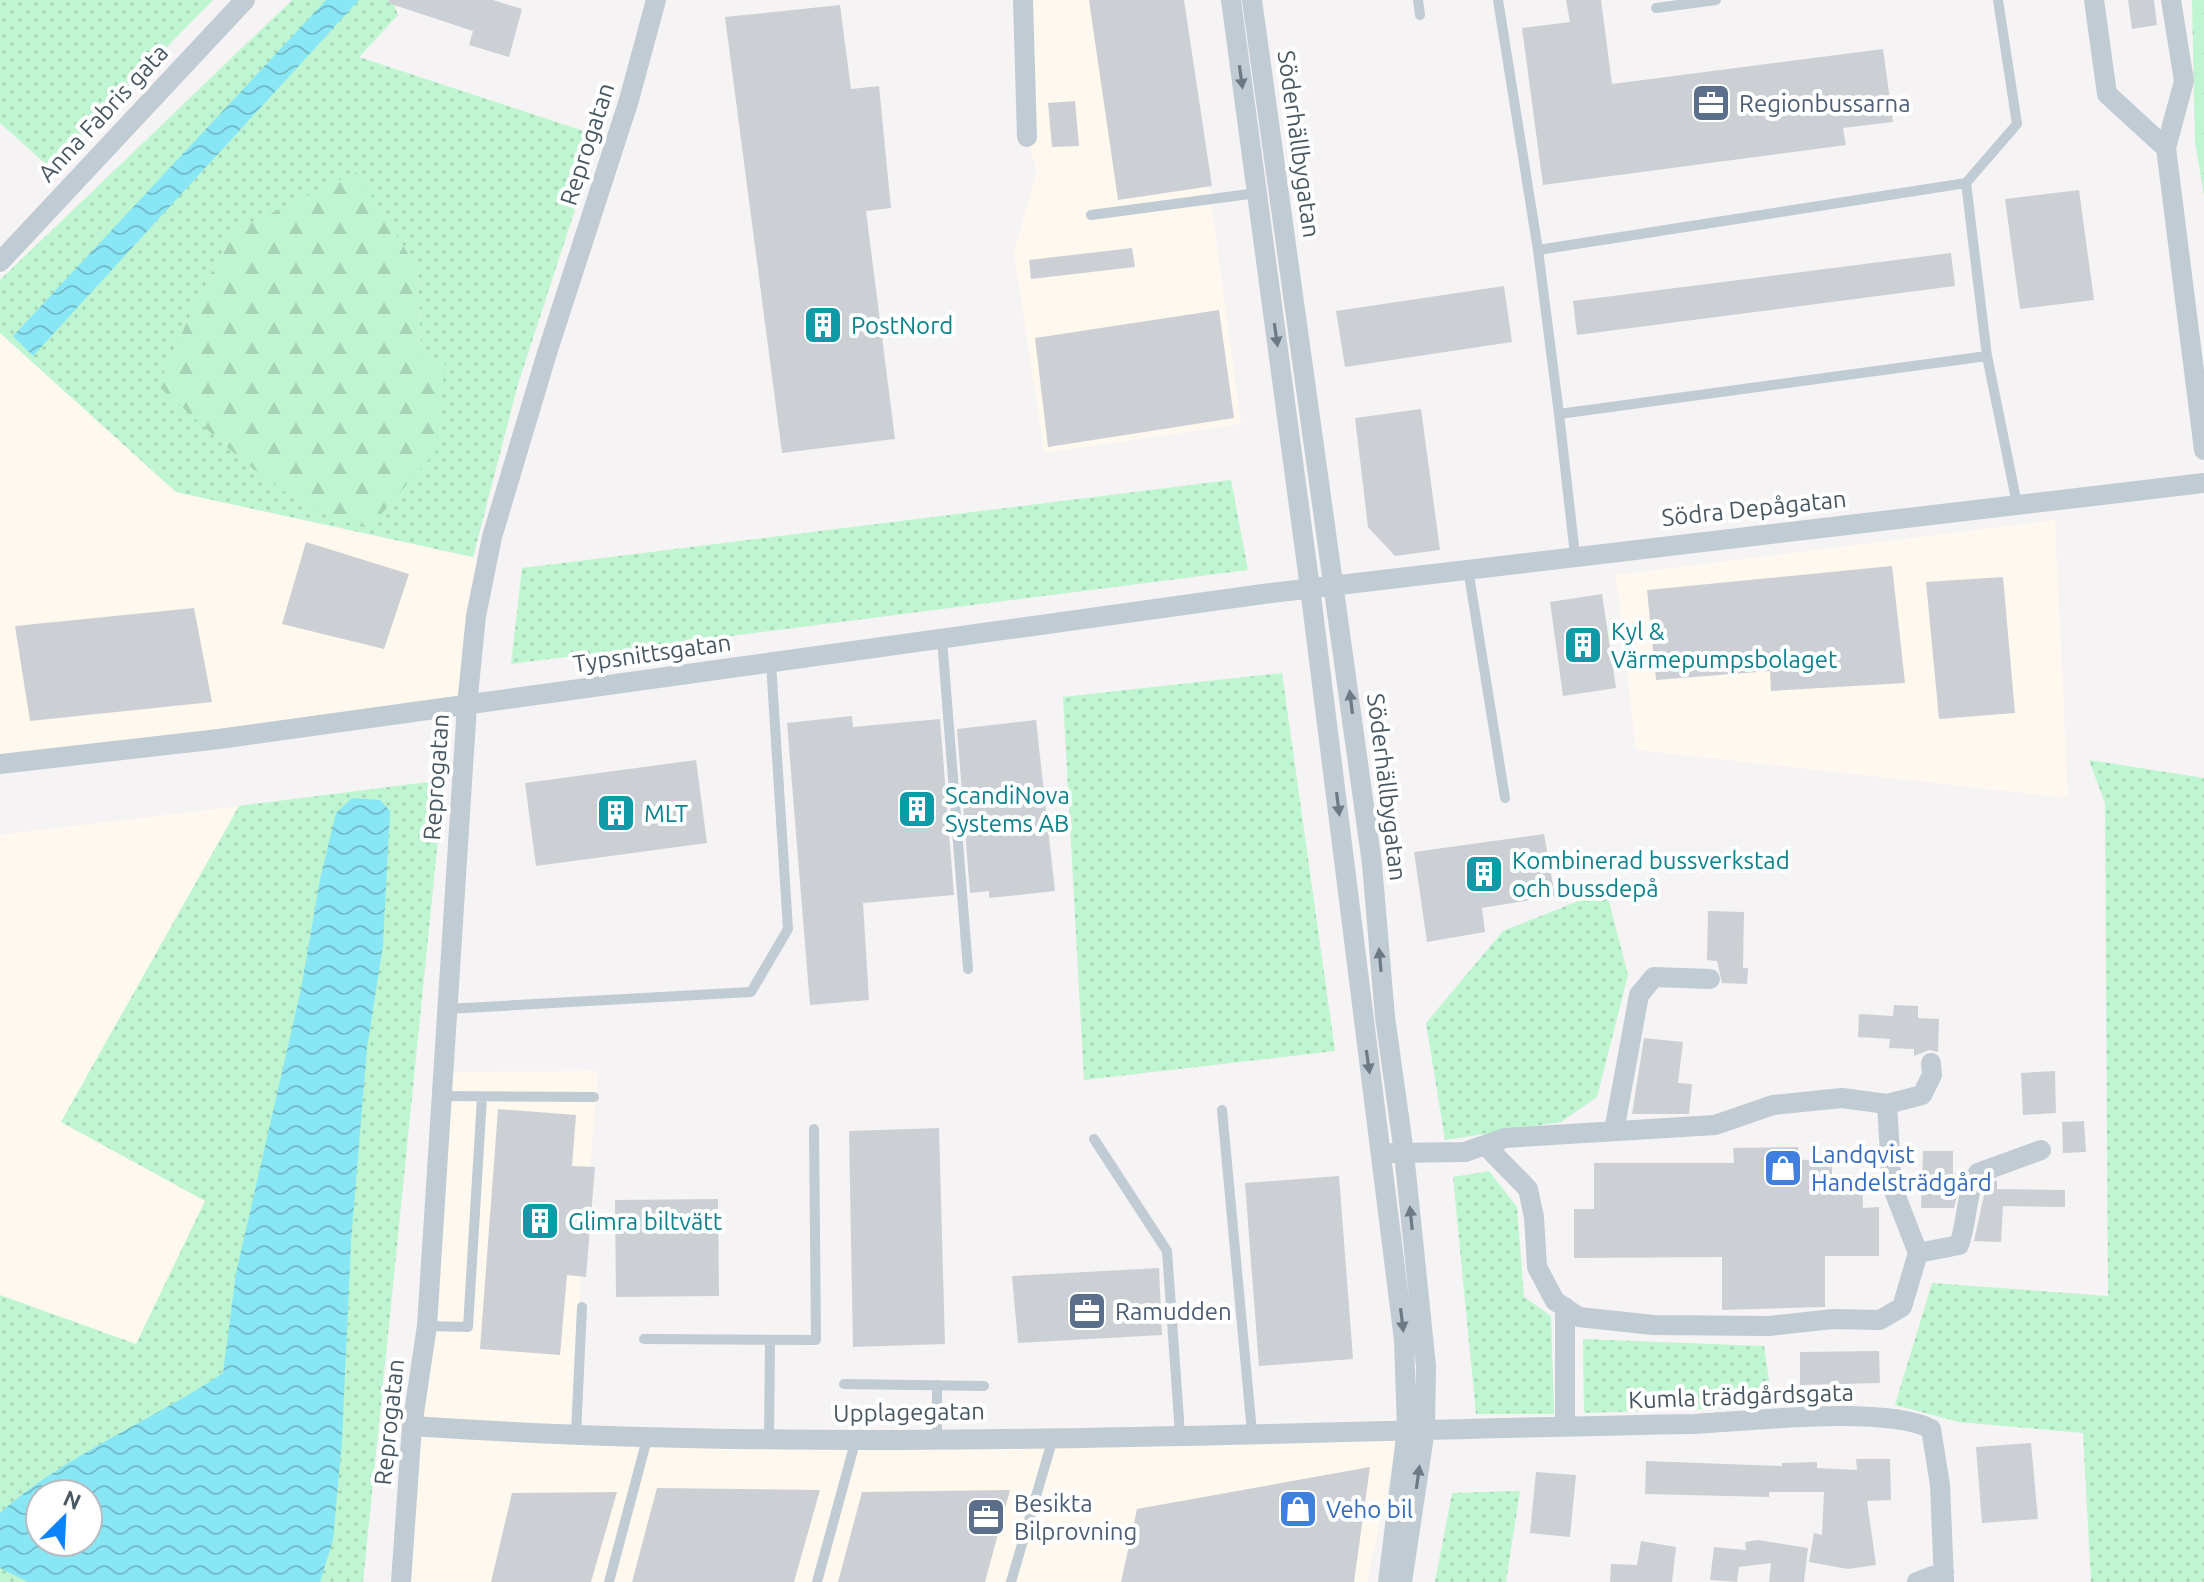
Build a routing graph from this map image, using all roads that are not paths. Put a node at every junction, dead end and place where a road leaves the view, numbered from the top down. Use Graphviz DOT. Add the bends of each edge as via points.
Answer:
graph roads {
  1 [pos="245,0"];
  2 [pos="656,0"];
  3 [pos="1023,0"];
  4 [pos="1231,0"];
  5 [pos="1252,0"];
  6 [pos="1418,0"];
  7 [pos="1498,0"];
  8 [pos="1716,0"];
  9 [pos="1998,0"];
  10 [pos="2094,0"];
  11 [pos="2171,0"];
  12 [pos="1656,8"];
  13 [pos="1420,15"];
  14 [pos="1027,137"];
  15 [pos="2166,148"];
  16 [pos="1966,183"];
  17 [pos="1257,193"];
  18 [pos="1091,215"];
  19 [pos="1538,250"];
  20 [pos="0,262"];
  21 [pos="1987,356"];
  22 [pos="1559,414"];
  23 [pos="2204,450"];
  24 [pos="2204,483"];
  25 [pos="2017,504"];
  26 [pos="1575,555"];
  27 [pos="1468,569"];
  28 [pos="1335,585"];
  29 [pos="1310,588"];
  30 [pos="942,639"];
  31 [pos="771,663"];
  32 [pos="467,705"];
  33 [pos="0,764"];
  34 [pos="1505,798"];
  35 [pos="968,969"];
  36 [pos="1710,979"];
  37 [pos="447,1009"];
  38 [pos="1931,1063"];
  39 [pos="442,1096"];
  40 [pos="482,1097"];
  41 [pos="594,1097"];
  42 [pos="1887,1104"];
  43 [pos="1222,1110"];
  44 [pos="814,1129"];
  45 [pos="1614,1131"];
  46 [pos="1094,1139"];
  47 [pos="1485,1145"];
  48 [pos="2041,1150"];
  49 [pos="1382,1152"];
  50 [pos="1404,1153"];
  51 [pos="1918,1253"];
  52 [pos="582,1307"];
  53 [pos="1565,1307"];
  54 [pos="427,1326"];
  55 [pos="644,1339"];
  56 [pos="770,1340"];
  57 [pos="844,1384"];
  58 [pos="937,1385"];
  59 [pos="984,1386"];
  60 [pos="412,1426"];
  61 [pos="1565,1426"];
  62 [pos="1416,1429"];
  63 [pos="1252,1432"];
  64 [pos="1180,1434"];
  65 [pos="1053,1436"];
  66 [pos="576,1437"];
  67 [pos="937,1438"];
  68 [pos="647,1439"];
  69 [pos="856,1439"];
  70 [pos="769,1441"];
  71 [pos="1944,1577"];
  72 [pos="401,1582"];
  73 [pos="609,1582"];
  74 [pos="817,1582"];
  75 [pos="1011,1582"];
  76 [pos="1388,1582"];
  77 [pos="1402,1582"];
  78 [pos="1917,1582"];
  1 -- 20 [label="street, Anna Fabris gata"];
  2 -- 32 [label="street, Reprogatan" via="492,537 476,616"];
  3 -- 14 [label="street"];
  4 -- 17 [label="street, Söderhällbygatan, one-way"];
  5 -- 28 [label="street, Söderhällbygatan"];
  6 -- 13 [label="lane"];
  7 -- 19 [label="lane"];
  8 -- 12 [label="lane"];
  9 -- 16 [label="lane" via="2017,124"];
  10 -- 15 [label="street" via="2107,94"];
  11 -- 15 [label="street" via="2184,81"];
  15 -- 23 [label="street"];
  16 -- 19 [label="lane"];
  16 -- 21 [label="lane"];
  17 -- 18 [label="lane"];
  17 -- 29 [label="street, Söderhällbygatan, one-way"];
  19 -- 22 [label="lane"];
  21 -- 22 [label="lane"];
  21 -- 25 [label="lane"];
  22 -- 26 [label="lane"];
  24 -- 25 [label="street, Södra Depågatan"];
  25 -- 26 [label="street, Södra Depågatan"];
  26 -- 27 [label="street, Södra Depågatan"];
  27 -- 28 [label="street, Södra Depågatan"];
  27 -- 34 [label="lane"];
  28 -- 29 [label="street, Södra Depågatan"];
  50 -- 28 [label="street, Söderhällbygatan, one-way"];
  29 -- 30 [label="street, Typsnittsgatan"];
  29 -- 49 [label="street, Söderhällbygatan, one-way"];
  30 -- 31 [label="street, Typsnittsgatan"];
  30 -- 35 [label="lane"];
  31 -- 32 [label="street, Typsnittsgatan"];
  31 -- 37 [label="lane" via="788,929 751,992"];
  32 -- 33 [label="street, Typsnittsgatan"];
  32 -- 37 [label="street, Reprogatan"];
  36 -- 45 [label="street" via="1654,977 1639,995"];
  37 -- 39 [label="street, Reprogatan"];
  38 -- 42 [label="street" via="1932,1075 1922,1095"];
  39 -- 40 [label="lane"];
  39 -- 54 [label="street, Reprogatan"];
  40 -- 41 [label="lane"];
  40 -- 54 [label="lane" via="468,1327"];
  42 -- 45 [label="street" via="1828,1099 1773,1105 1715,1125"];
  42 -- 51 [label="street" via="1892,1186"];
  43 -- 63 [label="lane"];
  44 -- 56 [label="lane" via="816,1340"];
  45 -- 47 [label="street" via="1505,1138"];
  46 -- 64 [label="lane" via="1167,1251"];
  47 -- 50 [label="street" via="1465,1152"];
  47 -- 53 [label="street" via="1528,1189 1537,1267 1555,1301"];
  48 -- 51 [label="street" via="1978,1173 1969,1188 1968,1221 1959,1245"];
  49 -- 50 [label="street"];
  49 -- 62 [label="street, Söderhällbygatan, one-way"];
  62 -- 50 [label="street, Söderhällbygatan, one-way" via="1426,1366"];
  51 -- 53 [label="street" via="1902,1307 1880,1320 1653,1325 1579,1317"];
  52 -- 66 [label="lane"];
  53 -- 61 [label="street"];
  54 -- 60 [label="street, Reprogatan"];
  55 -- 56 [label="lane"];
  56 -- 70 [label="lane"];
  57 -- 58 [label="lane"];
  58 -- 59 [label="lane"];
  58 -- 67 [label="lane"];
  60 -- 66 [label="street, Upplagegatan"];
  60 -- 72 [label="street, Reprogatan"];
  61 -- 62 [label="street, Kumla trädgårdsgata"];
  61 -- 71 [label="street, Kumla trädgårdsgata" via="1913,1419 1931,1429 1940,1485"];
  62 -- 63 [label="street, Upplagegatan"];
  62 -- 76 [label="street, Söderhällbygatan"];
  77 -- 62 [label="street, Söderhällbygatan, one-way"];
  63 -- 64 [label="street, Upplagegatan"];
  64 -- 65 [label="street, Upplagegatan"];
  65 -- 67 [label="street, Upplagegatan"];
  65 -- 75 [label="lane"];
  66 -- 68 [label="street, Upplagegatan"];
  67 -- 69 [label="street, Upplagegatan"];
  68 -- 70 [label="street, Upplagegatan"];
  68 -- 73 [label="lane"];
  69 -- 70 [label="street, Upplagegatan"];
  69 -- 74 [label="lane"];
  71 -- 78 [label="street, Kumla trädgårdsgata"];
}
